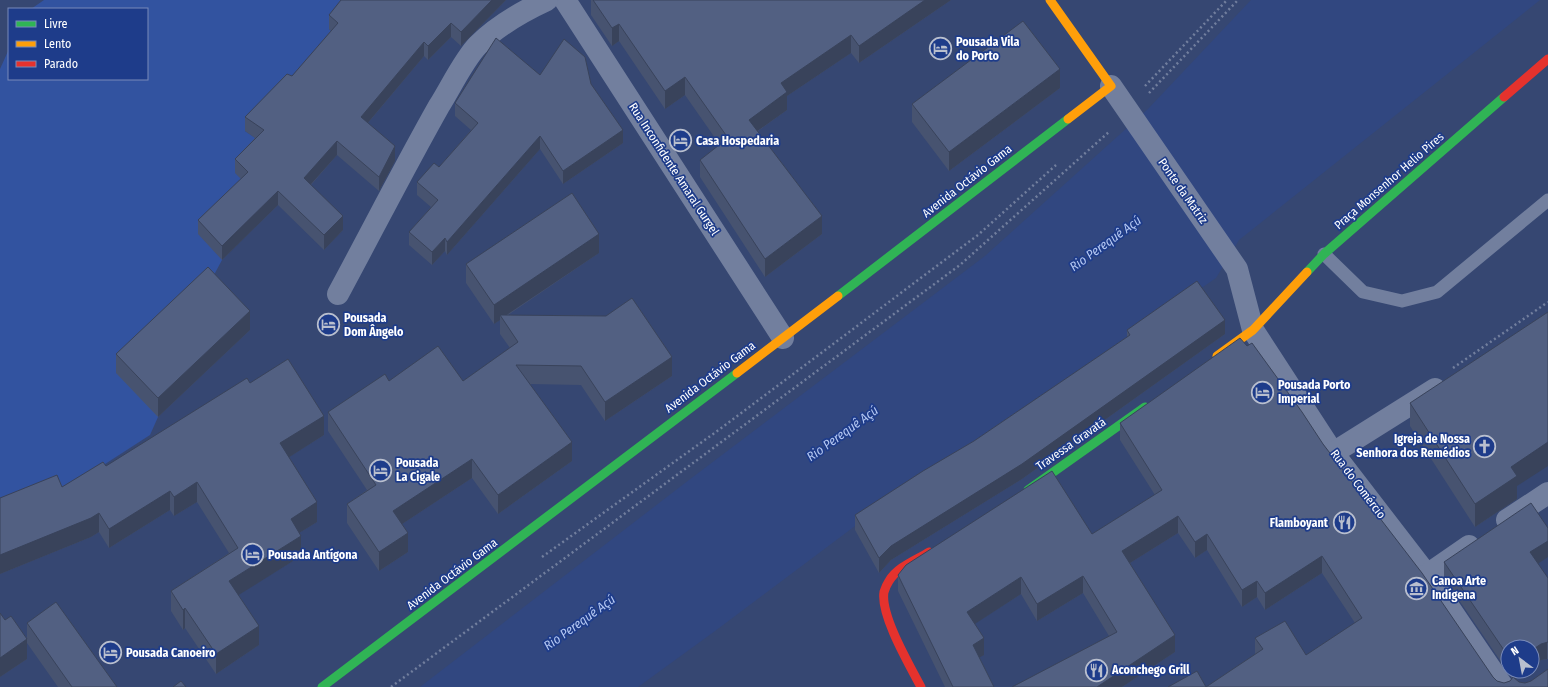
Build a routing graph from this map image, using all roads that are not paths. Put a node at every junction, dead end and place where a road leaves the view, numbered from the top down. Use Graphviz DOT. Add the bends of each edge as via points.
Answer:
graph roads {
  1 [pos="546,0"];
  2 [pos="565,0"];
  3 [pos="1050,0"];
  4 [pos="1548,59"];
  5 [pos="1111,86"];
  6 [pos="1548,200"];
  7 [pos="1324,254"];
  8 [pos="1238,269"];
  9 [pos="338,294"];
  10 [pos="1253,330"];
  11 [pos="783,338"];
  12 [pos="1208,362"];
  13 [pos="1454,377"];
  14 [pos="1151,403"];
  15 [pos="1333,453"];
  16 [pos="1023,493"];
  17 [pos="1548,493"];
  18 [pos="937,546"];
  19 [pos="1427,574"];
  20 [pos="322,687"];
  21 [pos="921,687"];
  22 [pos="1504,687"];
  1 -- 9 [label="street" via="495,29 477,46 430,122"];
  2 -- 11 [label="street, Rua Inconfidente Amaral Gurgel"];
  3 -- 5 [label="street"];
  4 -- 7 [label="street, Praça Monsenhor Helio Pires"];
  5 -- 8 [label="street, Ponte da Matriz"];
  5 -- 11 [label="street, Avenida Octávio Gama"];
  6 -- 7 [label="lane" via="1437,292 1402,301 1364,292"];
  7 -- 10 [label="street, Praça Monsenhor Helio Pires"];
  8 -- 10 [label="street, Rua do Comércio"];
  10 -- 12 [label="street"];
  10 -- 15 [label="street, Rua do Comércio"];
  11 -- 20 [label="street, Avenida Octávio Gama"];
  13 -- 15 [label="street"];
  14 -- 16 [label="street, Travessa Gravatá"];
  15 -- 19 [label="street, Rua do Comércio"];
  17 -- 19 [label="street"];
  18 -- 21 [label="street" via="898,571 884,593 886,610 894,632"];
  19 -- 22 [label="street, Rua do Comércio"];
}
